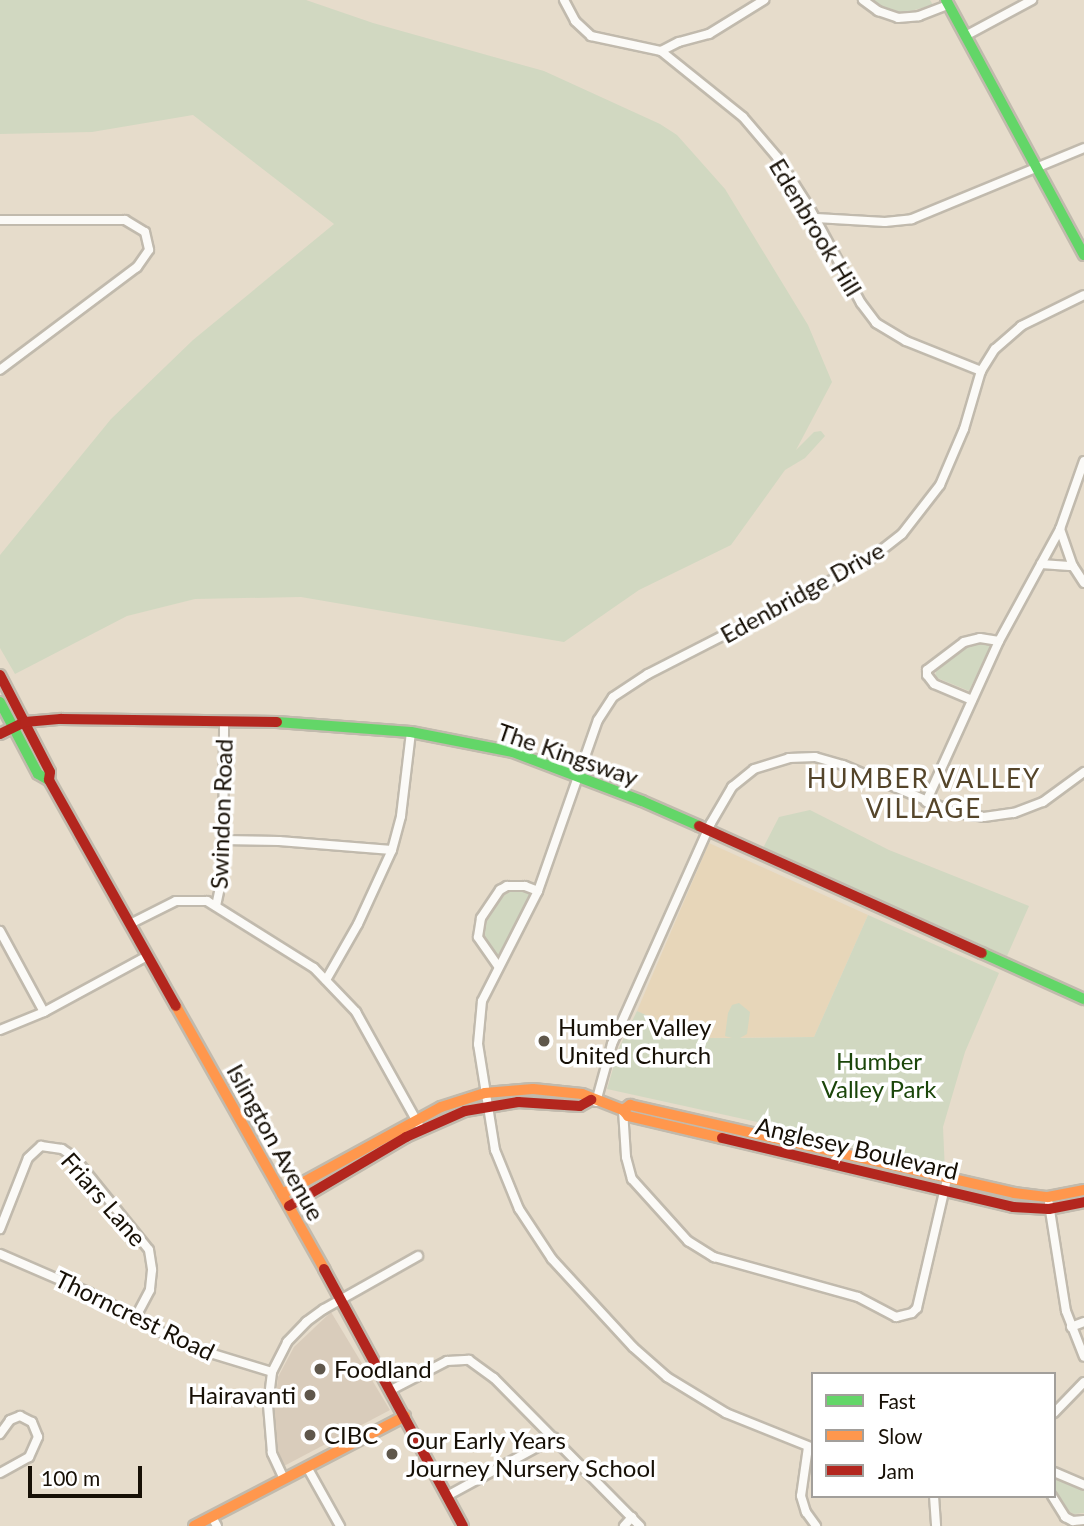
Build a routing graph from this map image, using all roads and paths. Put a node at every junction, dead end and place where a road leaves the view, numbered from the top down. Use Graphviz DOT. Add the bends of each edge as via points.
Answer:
graph roads {
  1 [pos="564,0"];
  2 [pos="764,0"];
  3 [pos="863,0"];
  4 [pos="1032,0"];
  5 [pos="947,2"];
  6 [pos="967,35"];
  7 [pos="661,51"];
  8 [pos="1084,148"];
  9 [pos="1039,168"];
  10 [pos="816,218"];
  11 [pos="0,220"];
  12 [pos="1084,255"];
  13 [pos="1084,295"];
  14 [pos="0,370"];
  15 [pos="981,371"];
  16 [pos="1084,461"];
  17 [pos="1060,529"];
  18 [pos="1041,564"];
  19 [pos="1073,566"];
  20 [pos="1084,583"];
  21 [pos="999,641"];
  22 [pos="0,675"];
  23 [pos="972,700"];
  24 [pos="0,702"];
  25 [pos="225,721"];
  26 [pos="25,722"];
  27 [pos="13,727"];
  28 [pos="411,732"];
  29 [pos="0,734"];
  30 [pos="1084,772"];
  31 [pos="577,776"];
  32 [pos="50,780"];
  33 [pos="926,802"];
  34 [pos="707,831"];
  35 [pos="223,841"];
  36 [pos="393,850"];
  37 [pos="538,891"];
  38 [pos="216,906"];
  39 [pos="130,924"];
  40 [pos="0,931"];
  41 [pos="148,956"];
  42 [pos="498,966"];
  43 [pos="326,979"];
  44 [pos="1084,999"];
  45 [pos="44,1012"];
  46 [pos="0,1030"];
  47 [pos="485,1093"];
  48 [pos="594,1101"];
  49 [pos="486,1105"];
  50 [pos="623,1110"];
  51 [pos="415,1119"];
  52 [pos="422,1130"];
  53 [pos="946,1184"];
  54 [pos="1084,1190"];
  55 [pos="282,1194"];
  56 [pos="1084,1202"];
  57 [pos="1048,1203"];
  58 [pos="289,1206"];
  59 [pos="0,1229"];
  60 [pos="0,1254"];
  61 [pos="418,1256"];
  62 [pos="339,1300"];
  63 [pos="135,1318"];
  64 [pos="1084,1322"];
  65 [pos="1071,1327"];
  66 [pos="1084,1357"];
  67 [pos="272,1372"];
  68 [pos="1084,1382"];
  69 [pos="391,1390"];
  70 [pos="1056,1411"];
  71 [pos="405,1416"];
  72 [pos="0,1434"];
  73 [pos="554,1438"];
  74 [pos="810,1448"];
  75 [pos="307,1467"];
  76 [pos="0,1473"];
  77 [pos="1056,1473"];
  78 [pos="284,1479"];
  79 [pos="1084,1485"];
  80 [pos="447,1496"];
  81 [pos="934,1498"];
  82 [pos="1053,1498"];
  83 [pos="632,1517"];
  84 [pos="1084,1520"];
  85 [pos="214,1521"];
  86 [pos="194,1526"];
  87 [pos="340,1526"];
  88 [pos="463,1526"];
  89 [pos="624,1526"];
  90 [pos="640,1526"];
  91 [pos="816,1526"];
  92 [pos="936,1526"];
  1 -- 7 [label="street, Edenbrook Hill" via="575,21 592,36"];
  2 -- 7 [label="street" via="744,5 709,34"];
  3 -- 5 [label="street" via="898,18 919,16"];
  4 -- 6 [label="street"];
  5 -- 6 [label="street"];
  6 -- 9 [label="street"];
  7 -- 10 [label="street, Edenbrook Hill" via="743,117"];
  8 -- 9 [label="street"];
  9 -- 10 [label="street" via="900,221"];
  9 -- 12 [label="street"];
  10 -- 15 [label="street, Edenbrook Hill" via="876,323 895,336"];
  11 -- 14 [label="street" via="125,220 145,232 149,250 137,267"];
  13 -- 15 [label="street, Edenbridge Drive" via="1008,336"];
  15 -- 31 [label="street, Edenbridge Drive" via="954,456 933,497 902,534 865,563 624,687 604,707"];
  16 -- 17 [label="street"];
  17 -- 18 [label="street"];
  17 -- 19 [label="street"];
  18 -- 19 [label="street"];
  18 -- 21 [label="street"];
  19 -- 20 [label="street"];
  21 -- 23 [label="street"];
  21 -- 23 [label="street" via="980,638 964,642 927,670 934,684"];
  22 -- 26 [label="street, Islington Avenue"];
  23 -- 33 [label="street"];
  24 -- 27 [label="street, Islington Avenue"];
  25 -- 26 [label="street, The Kingsway"];
  25 -- 28 [label="street, The Kingsway"];
  25 -- 35 [label="street, Swindon Road"];
  26 -- 27 [label="street, The Kingsway"];
  26 -- 32 [label="street, Islington Avenue"];
  27 -- 29 [label="street, The Kingsway"];
  27 -- 32 [label="street, Islington Avenue" via="38,774"];
  28 -- 31 [label="street, The Kingsway" via="513,752"];
  28 -- 36 [label="street"];
  30 -- 33 [label="street" via="1043,802 999,816 967,816"];
  31 -- 34 [label="street, The Kingsway"];
  31 -- 37 [label="street, Edenbridge Drive"];
  32 -- 39 [label="street, Islington Avenue"];
  33 -- 34 [label="street" via="843,765 815,757 789,758 754,769 742,778 723,799"];
  34 -- 44 [label="street, The Kingsway"];
  34 -- 48 [label="street" via="612,1044"];
  35 -- 36 [label="street"];
  35 -- 38 [label="street, Swindon Road" via="222,892"];
  36 -- 43 [label="street"];
  37 -- 42 [label="street, Edenbridge Drive"];
  37 -- 42 [label="street" via="507,886 481,918 478,937"];
  38 -- 39 [label="street" via="193,899 176,901"];
  38 -- 43 [label="street"];
  39 -- 41 [label="street, Islington Avenue"];
  40 -- 45 [label="street"];
  41 -- 45 [label="street"];
  41 -- 55 [label="street, Islington Avenue"];
  42 -- 47 [label="street, Edenbridge Drive" via="482,1000 478,1028"];
  43 -- 51 [label="street" via="356,1012"];
  45 -- 46 [label="street"];
  47 -- 48 [label="street, Anglesey Boulevard" via="533,1088 582,1094"];
  47 -- 49 [label="street, Edenbridge Drive"];
  47 -- 51 [label="street, Anglesey Boulevard"];
  48 -- 49 [label="street, Anglesey Boulevard" via="580,1106 532,1101"];
  48 -- 50 [label="street, Anglesey Boulevard"];
  49 -- 52 [label="street, Anglesey Boulevard"];
  49 -- 74 [label="street, Edenbridge Drive" via="495,1150 519,1209 552,1259 604,1317 667,1377 705,1402"];
  50 -- 53 [label="street, Anglesey Boulevard" via="641,1119"];
  50 -- 53 [label="street" via="632,1179 688,1241 714,1257 858,1297 895,1317 917,1308"];
  51 -- 52 [label="street"];
  51 -- 55 [label="street, Anglesey Boulevard"];
  52 -- 58 [label="street, Anglesey Boulevard"];
  53 -- 57 [label="street, Anglesey Boulevard" via="1013,1207"];
  54 -- 57 [label="street, Anglesey Boulevard"];
  55 -- 58 [label="street, Islington Avenue"];
  56 -- 57 [label="street, Anglesey Boulevard"];
  57 -- 65 [label="street"];
  58 -- 62 [label="street, Islington Avenue"];
  59 -- 63 [label="street, Friars Lane" via="28,1158 41,1146 62,1149 74,1157 149,1250 150,1290"];
  60 -- 63 [label="street, Thorncrest Road" via="38,1268"];
  61 -- 62 [label="street"];
  62 -- 67 [label="street" via="300,1328"];
  62 -- 69 [label="street, Islington Avenue"];
  63 -- 67 [label="street, Thorncrest Road" via="187,1346"];
  64 -- 65 [label="street"];
  65 -- 66 [label="street"];
  67 -- 78 [label="street" via="270,1441"];
  68 -- 70 [label="street"];
  69 -- 71 [label="street, Islington Avenue"];
  69 -- 73 [label="street" via="447,1361 469,1360 494,1378"];
  71 -- 75 [label="street"];
  71 -- 80 [label="street, Islington Avenue"];
  72 -- 76 [label="street" via="10,1420 20,1416 32,1422 38,1437 29,1457"];
  73 -- 80 [label="street"];
  73 -- 83 [label="street"];
  74 -- 91 [label="street" via="801,1496"];
  75 -- 78 [label="street"];
  75 -- 87 [label="street"];
  77 -- 79 [label="street"];
  78 -- 85 [label="street"];
  80 -- 88 [label="street, Islington Avenue"];
  81 -- 92 [label="street"];
  82 -- 84 [label="street" via="1065,1517"];
  83 -- 89 [label="street"];
  83 -- 90 [label="street"];
  85 -- 86 [label="street"];
}
